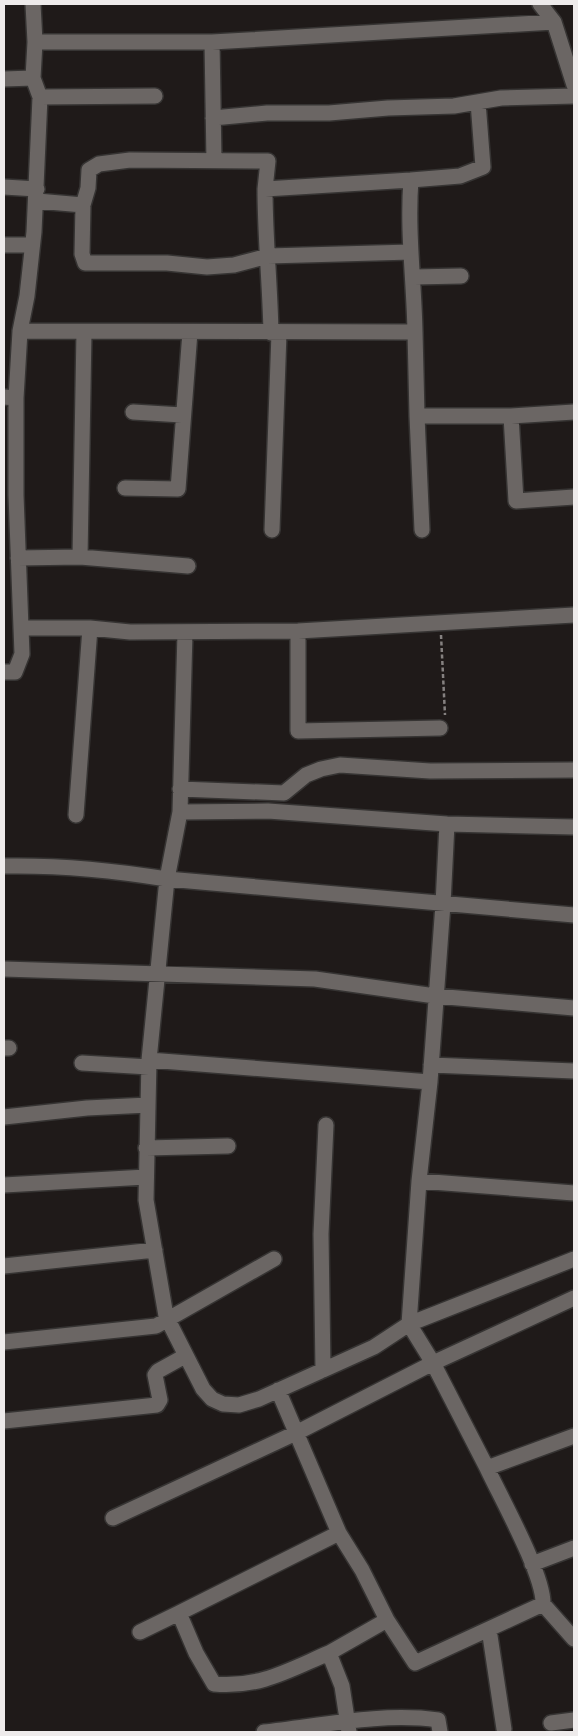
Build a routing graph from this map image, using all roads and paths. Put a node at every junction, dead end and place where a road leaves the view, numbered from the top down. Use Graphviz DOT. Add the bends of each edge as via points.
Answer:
graph roads {
  1 [pos="33,4"];
  2 [pos="540,4"];
  3 [pos="554,22"];
  4 [pos="36,42"];
  5 [pos="212,42"];
  6 [pos="33,78"];
  7 [pos="4,79"];
  8 [pos="574,85"];
  9 [pos="156,96"];
  10 [pos="574,96"];
  11 [pos="40,97"];
  12 [pos="478,102"];
  13 [pos="213,118"];
  14 [pos="214,160"];
  15 [pos="410,180"];
  16 [pos="4,187"];
  17 [pos="265,188"];
  18 [pos="37,195"];
  19 [pos="82,205"];
  20 [pos="4,245"];
  21 [pos="31,245"];
  22 [pos="411,252"];
  23 [pos="268,256"];
  24 [pos="461,276"];
  25 [pos="414,277"];
  26 [pos="20,331"];
  27 [pos="84,332"];
  28 [pos="190,332"];
  29 [pos="415,332"];
  30 [pos="275,333"];
  31 [pos="10,398"];
  32 [pos="132,412"];
  33 [pos="574,412"];
  34 [pos="182,415"];
  35 [pos="417,416"];
  36 [pos="511,416"];
  37 [pos="126,488"];
  38 [pos="574,498"];
  39 [pos="272,530"];
  40 [pos="422,530"];
  41 [pos="10,534"];
  42 [pos="80,557"];
  43 [pos="18,558"];
  44 [pos="188,566"];
  45 [pos="574,615"];
  46 [pos="441,624"];
  47 [pos="21,628"];
  48 [pos="90,628"];
  49 [pos="298,631"];
  50 [pos="185,633"];
  51 [pos="4,672"];
  52 [pos="440,728"];
  53 [pos="574,770"];
  54 [pos="180,789"];
  55 [pos="180,812"];
  56 [pos="76,815"];
  57 [pos="447,824"];
  58 [pos="574,827"];
  59 [pos="4,866"];
  60 [pos="167,879"];
  61 [pos="443,904"];
  62 [pos="574,915"];
  63 [pos="4,970"];
  64 [pos="158,973"];
  65 [pos="435,996"];
  66 [pos="574,1008"];
  67 [pos="82,1063"];
  68 [pos="149,1063"];
  69 [pos="432,1065"];
  70 [pos="574,1071"];
  71 [pos="430,1082"];
  72 [pos="148,1105"];
  73 [pos="4,1117"];
  74 [pos="326,1125"];
  75 [pos="228,1146"];
  76 [pos="146,1148"];
  77 [pos="146,1176"];
  78 [pos="419,1181"];
  79 [pos="4,1185"];
  80 [pos="574,1193"];
  81 [pos="155,1250"];
  82 [pos="274,1259"];
  83 [pos="574,1259"];
  84 [pos="4,1266"];
  85 [pos="574,1298"];
  86 [pos="168,1320"];
  87 [pos="409,1324"];
  88 [pos="4,1342"];
  89 [pos="185,1356"];
  90 [pos="433,1363"];
  91 [pos="324,1370"];
  92 [pos="278,1390"];
  93 [pos="4,1421"];
  94 [pos="298,1432"];
  95 [pos="574,1436"];
  96 [pos="487,1468"];
  97 [pos="113,1518"];
  98 [pos="339,1533"];
  99 [pos="574,1548"];
  100 [pos="532,1564"];
  101 [pos="544,1604"];
  102 [pos="178,1613"];
  103 [pos="387,1620"];
  104 [pos="489,1629"];
  105 [pos="140,1632"];
  106 [pos="574,1639"];
  107 [pos="329,1653"];
  108 [pos="574,1720"];
  109 [pos="551,1723"];
  110 [pos="348,1727"];
  111 [pos="504,1729"];
  112 [pos="264,1732"];
  113 [pos="440,1732"];
  1 -- 4 [label="street"];
  2 -- 3 [label="street"];
  3 -- 5 [label="street"];
  3 -- 8 [label="street"];
  4 -- 5 [label="street"];
  4 -- 6 [label="street"];
  5 -- 13 [label="street"];
  6 -- 7 [label="street"];
  6 -- 11 [label="street"];
  9 -- 11 [label="street"];
  10 -- 12 [label="street" via="501,98"];
  11 -- 18 [label="street"];
  12 -- 13 [label="street" via="454,106"];
  12 -- 15 [label="street" via="483,166 460,176"];
  13 -- 14 [label="street"];
  14 -- 17 [label="street" via="268,161"];
  14 -- 19 [label="street" via="130,160 99,164 89,170 88,188"];
  15 -- 17 [label="street"];
  15 -- 22 [label="street"];
  16 -- 18 [label="street"];
  17 -- 23 [label="street"];
  18 -- 19 [label="street"];
  18 -- 21 [label="street"];
  19 -- 23 [label="street" via="82,254 86,263 167,263 207,267 234,265"];
  20 -- 21 [label="street"];
  21 -- 26 [label="street" via="27,296"];
  22 -- 23 [label="street"];
  22 -- 25 [label="street"];
  23 -- 30 [label="street"];
  24 -- 25 [label="street"];
  25 -- 29 [label="street"];
  26 -- 27 [label="street"];
  26 -- 31 [label="street"];
  27 -- 28 [label="street"];
  27 -- 42 [label="street"];
  28 -- 30 [label="street"];
  28 -- 34 [label="street"];
  29 -- 30 [label="street"];
  29 -- 35 [label="street"];
  30 -- 39 [label="street"];
  31 -- 41 [label="street"];
  32 -- 34 [label="street"];
  33 -- 36 [label="street"];
  34 -- 37 [label="street" via="178,488"];
  35 -- 36 [label="street"];
  35 -- 40 [label="street"];
  36 -- 38 [label="street" via="516,501"];
  41 -- 43 [label="street"];
  42 -- 43 [label="street"];
  42 -- 44 [label="street"];
  43 -- 47 [label="street"];
  45 -- 46 [label="street"];
  46 -- 49 [label="street"];
  46 -- 52 [label="path" via="445,720"];
  47 -- 48 [label="street"];
  47 -- 51 [label="street" via="22,654 15,672"];
  48 -- 50 [label="street"];
  48 -- 56 [label="street"];
  49 -- 50 [label="street"];
  49 -- 52 [label="street" via="298,731"];
  50 -- 54 [label="street"];
  53 -- 54 [label="street" via="340,766 306,775 284,794"];
  54 -- 55 [label="street"];
  55 -- 57 [label="street" via="268,811"];
  55 -- 60 [label="street"];
  57 -- 58 [label="street"];
  57 -- 61 [label="street"];
  59 -- 60 [label="street" via="88,868"];
  60 -- 61 [label="street"];
  60 -- 64 [label="street"];
  61 -- 62 [label="street"];
  61 -- 65 [label="street"];
  63 -- 64 [label="street"];
  64 -- 65 [label="street" via="315,979"];
  64 -- 68 [label="street"];
  65 -- 66 [label="street"];
  65 -- 69 [label="street"];
  67 -- 68 [label="street"];
  68 -- 71 [label="street"];
  68 -- 72 [label="street"];
  69 -- 70 [label="street"];
  69 -- 71 [label="street"];
  71 -- 78 [label="street"];
  72 -- 73 [label="street"];
  72 -- 76 [label="street"];
  74 -- 91 [label="street" via="321,1234"];
  75 -- 76 [label="street"];
  76 -- 77 [label="street"];
  77 -- 79 [label="street"];
  77 -- 81 [label="street" via="146,1200"];
  78 -- 80 [label="street"];
  78 -- 87 [label="street"];
  81 -- 84 [label="street"];
  81 -- 86 [label="street"];
  82 -- 86 [label="street"];
  83 -- 87 [label="street"];
  85 -- 90 [label="street"];
  86 -- 88 [label="street" via="133,1330"];
  86 -- 89 [label="street"];
  87 -- 90 [label="street"];
  87 -- 91 [label="street" via="374,1347"];
  89 -- 92 [label="street" via="203,1389 212,1399 223,1404 239,1405"];
  89 -- 93 [label="street" via="155,1375 160,1400 156,1404"];
  90 -- 94 [label="street"];
  90 -- 96 [label="street"];
  91 -- 92 [label="street"];
  92 -- 94 [label="street"];
  94 -- 97 [label="street"];
  94 -- 98 [label="street"];
  95 -- 96 [label="street"];
  96 -- 100 [label="street"];
  98 -- 102 [label="street"];
  98 -- 103 [label="street"];
  99 -- 100 [label="street"];
  100 -- 101 [label="street" via="542,1587"];
  101 -- 104 [label="street"];
  101 -- 106 [label="street"];
  102 -- 105 [label="street"];
  102 -- 107 [label="street" via="214,1684 237,1686 255,1683"];
  103 -- 104 [label="street" via="415,1664"];
  103 -- 107 [label="street"];
  104 -- 111 [label="street"];
  107 -- 110 [label="street" via="342,1686"];
  108 -- 109 [label="street"];
  110 -- 112 [label="street"];
  110 -- 113 [label="street" via="422,1718 438,1720"];
}
